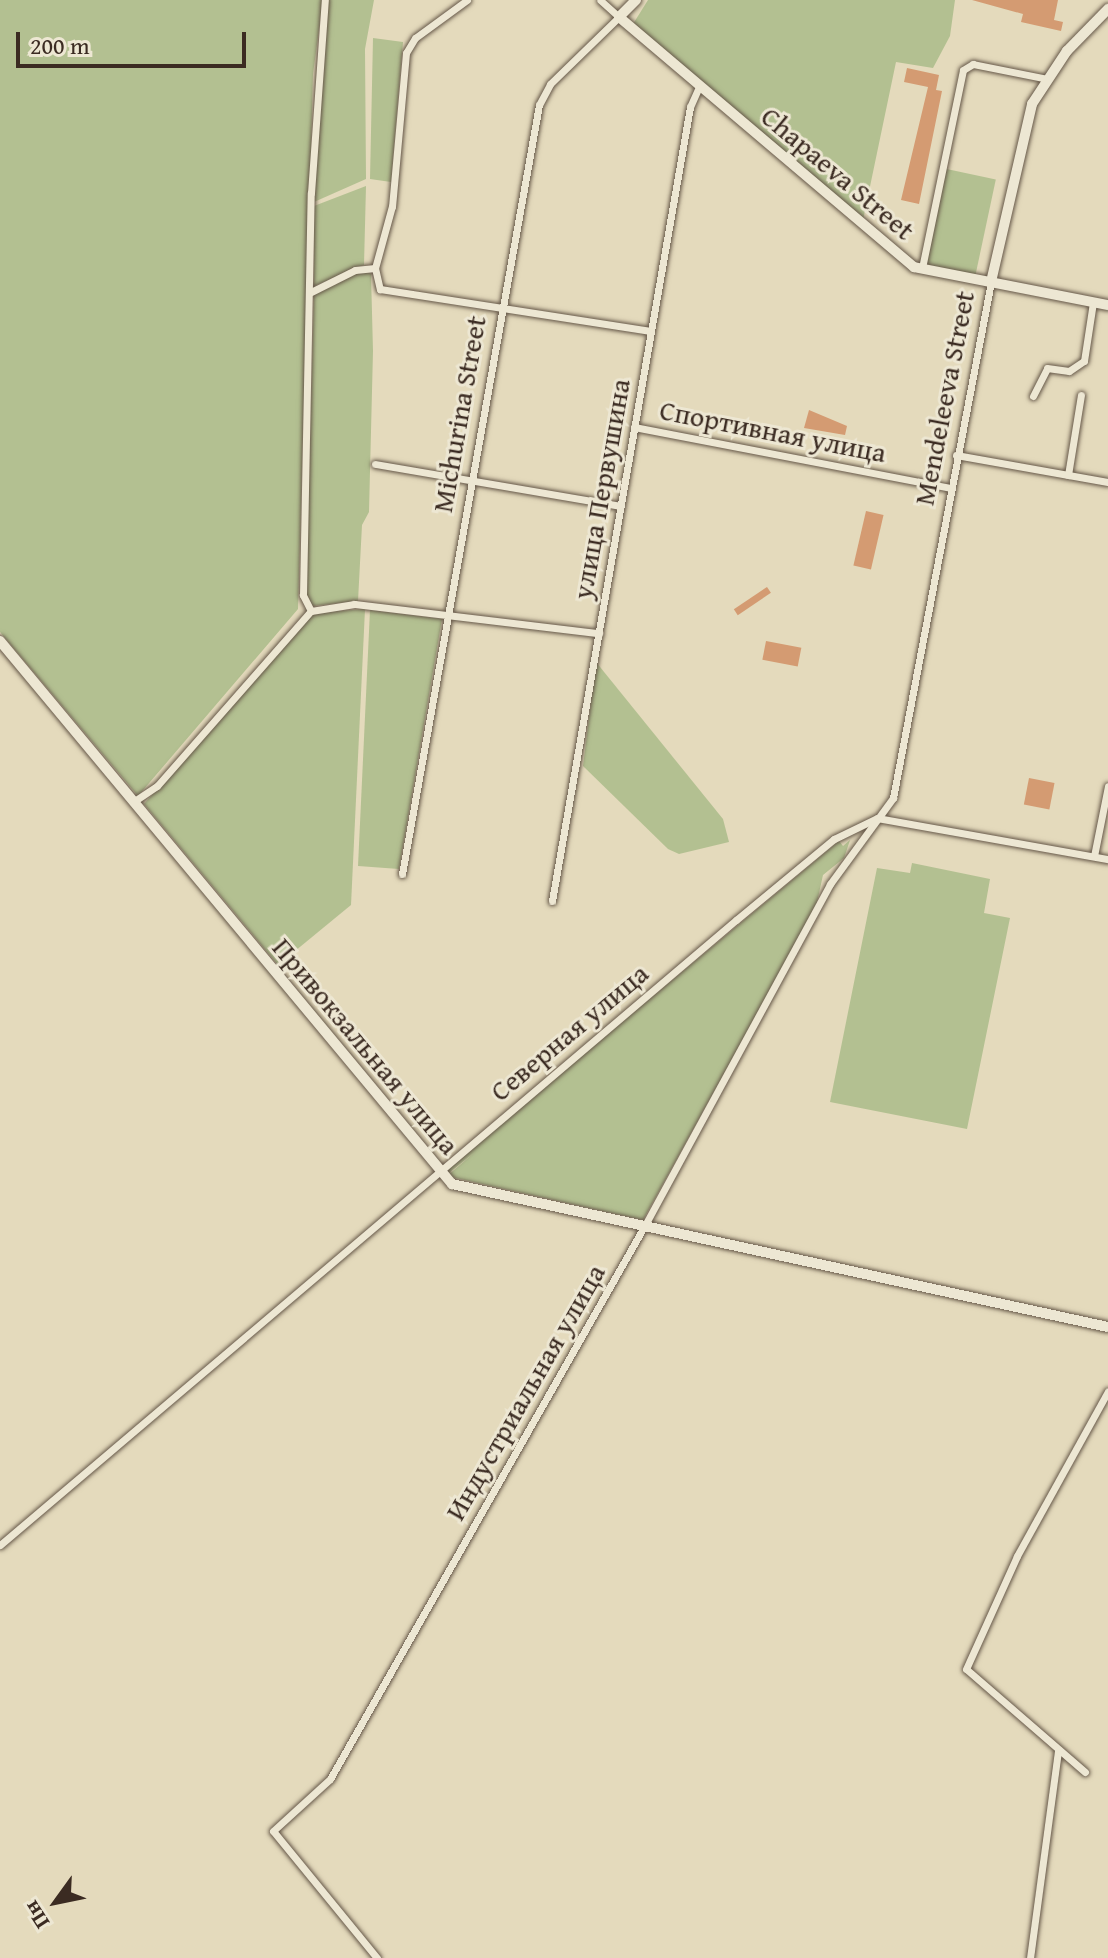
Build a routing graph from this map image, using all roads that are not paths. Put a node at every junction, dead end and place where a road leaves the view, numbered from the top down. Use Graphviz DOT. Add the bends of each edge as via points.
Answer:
graph roads {
  1 [pos="325,0"];
  2 [pos="467,0"];
  3 [pos="600,0"];
  4 [pos="636,0"];
  5 [pos="1108,9"];
  6 [pos="619,17"];
  7 [pos="1048,79"];
  8 [pos="699,87"];
  9 [pos="375,268"];
  10 [pos="922,268"];
  11 [pos="991,282"];
  12 [pos="311,292"];
  13 [pos="1093,302"];
  14 [pos="1108,305"];
  15 [pos="502,307"];
  16 [pos="651,331"];
  17 [pos="1081,395"];
  18 [pos="1033,396"];
  19 [pos="634,427"];
  20 [pos="956,455"];
  21 [pos="375,464"];
  22 [pos="1068,475"];
  23 [pos="472,481"];
  24 [pos="1108,482"];
  25 [pos="950,488"];
  26 [pos="620,506"];
  27 [pos="311,611"];
  28 [pos="447,617"];
  29 [pos="599,633"];
  30 [pos="0,641"];
  31 [pos="1108,786"];
  32 [pos="131,803"];
  33 [pos="877,818"];
  34 [pos="1094,856"];
  35 [pos="1108,859"];
  36 [pos="402,874"];
  37 [pos="552,901"];
  38 [pos="438,1171"];
  39 [pos="645,1225"];
  40 [pos="1108,1327"];
  41 [pos="1108,1391"];
  42 [pos="0,1545"];
  43 [pos="1058,1750"];
  44 [pos="1085,1772"];
  45 [pos="377,1958"];
  46 [pos="1030,1958"];
  1 -- 12 [label="street" via="314,89"];
  2 -- 9 [label="street" via="415,38 406,53 392,206"];
  3 -- 6 [label="street"];
  4 -- 6 [label="main road, Michurina Street"];
  5 -- 7 [label="main road, Mendeleeva Street"];
  6 -- 8 [label="main road, Chapaeva Street"];
  6 -- 15 [label="street, Michurina Street" via="550,84 539,105"];
  7 -- 10 [label="street" via="973,64 963,70"];
  7 -- 11 [label="main road, Mendeleeva Street" via="1032,104"];
  8 -- 10 [label="main road, Chapaeva Street"];
  8 -- 16 [label="street, улица Первушина"];
  9 -- 12 [label="street" via="355,270"];
  9 -- 15 [label="street" via="380,289"];
  10 -- 11 [label="main road, Chapaeva Street"];
  11 -- 13 [label="main road, Chapaeva Street"];
  11 -- 20 [label="street, Mendeleeva Street"];
  12 -- 27 [label="street" via="303,595"];
  13 -- 14 [label="main road, Chapaeva Street"];
  13 -- 18 [label="street" via="1084,361 1069,371 1047,368"];
  15 -- 16 [label="street"];
  15 -- 23 [label="street, Michurina Street"];
  16 -- 19 [label="street, улица Первушина"];
  17 -- 22 [label="street"];
  19 -- 25 [label="street, Спортивная улица"];
  19 -- 26 [label="street, улица Первушина"];
  20 -- 22 [label="street"];
  20 -- 25 [label="street, Mendeleeva Street"];
  21 -- 23 [label="street"];
  22 -- 24 [label="street"];
  23 -- 26 [label="street"];
  23 -- 28 [label="street, Michurina Street"];
  25 -- 33 [label="street, Mendeleeva Street" via="893,798"];
  26 -- 29 [label="street, улица Первушина"];
  27 -- 28 [label="street" via="354,604"];
  27 -- 32 [label="street" via="157,786"];
  28 -- 29 [label="street"];
  28 -- 36 [label="street, Michurina Street"];
  29 -- 37 [label="street, улица Первушина"];
  30 -- 32 [label="main road, Привокзальная улица"];
  31 -- 34 [label="street"];
  32 -- 38 [label="main road, Привокзальная улица"];
  33 -- 34 [label="street"];
  33 -- 38 [label="street, Северная улица" via="834,839"];
  33 -- 39 [label="street, Индустриальная улица" via="830,884"];
  34 -- 35 [label="street"];
  38 -- 39 [label="main road, Привокзальная улица" via="452,1184"];
  38 -- 42 [label="street, Северная улица"];
  39 -- 40 [label="main road, Привокзальная улица"];
  39 -- 45 [label="street, Индустриальная улица" via="330,1779 273,1831"];
  41 -- 43 [label="street" via="1017,1556 966,1669"];
  43 -- 44 [label="street"];
  43 -- 46 [label="street"];
}
